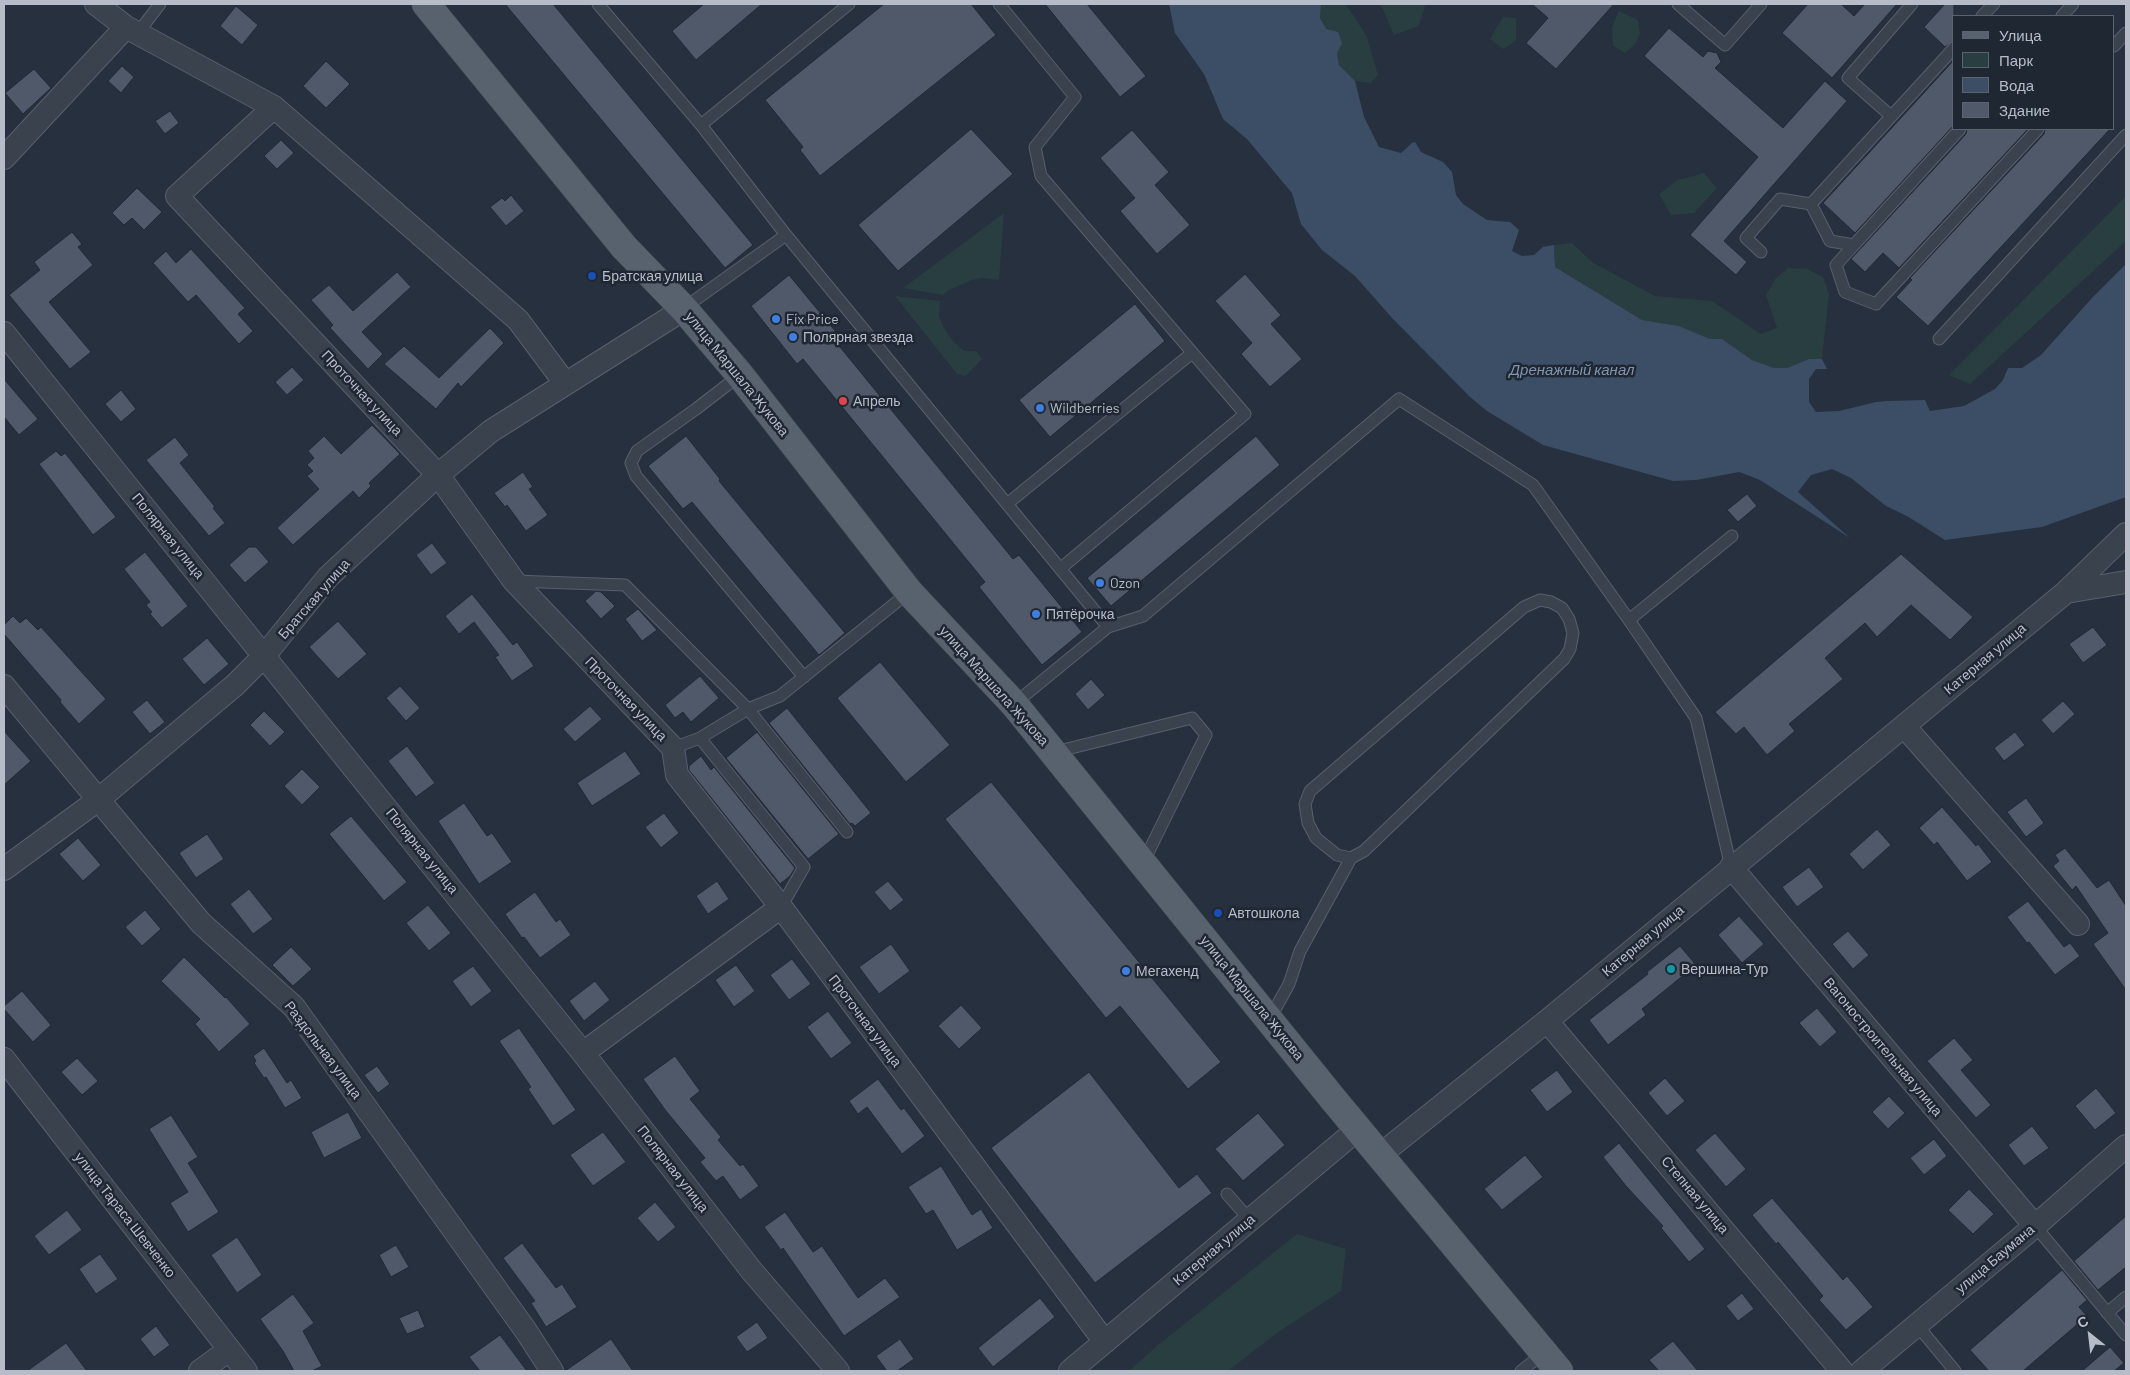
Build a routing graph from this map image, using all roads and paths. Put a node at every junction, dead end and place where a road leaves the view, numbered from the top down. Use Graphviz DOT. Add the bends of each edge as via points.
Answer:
graph roads {
  1 [pos="96,4"];
  2 [pos="160,4"];
  3 [pos="426,4"];
  4 [pos="598,4"];
  5 [pos="849,4"];
  6 [pos="999,4"];
  7 [pos="1678,4"];
  8 [pos="1761,4"];
  9 [pos="1912,4"];
  10 [pos="1994,4"];
  11 [pos="2073,4"];
  12 [pos="1983,15"];
  13 [pos="2063,15"];
  14 [pos="131,31"];
  15 [pos="2126,33"];
  16 [pos="2115,45"];
  17 [pos="1952,50"];
  18 [pos="274,107"];
  19 [pos="1891,116"];
  20 [pos="702,125"];
  21 [pos="1959,130"];
  22 [pos="2037,130"];
  23 [pos="2126,135"];
  24 [pos="4,158"];
  25 [pos="1810,204"];
  26 [pos="786,236"];
  27 [pos="1854,245"];
  28 [pos="1761,252"];
  29 [pos="684,309"];
  30 [pos="4,333"];
  31 [pos="1939,339"];
  32 [pos="1192,353"];
  33 [pos="740,375"];
  34 [pos="565,383"];
  35 [pos="438,475"];
  36 [pos="1007,504"];
  37 [pos="2126,534"];
  38 [pos="1732,536"];
  39 [pos="1060,569"];
  40 [pos="514,581"];
  41 [pos="2126,582"];
  42 [pos="909,592"];
  43 [pos="2066,592"];
  44 [pos="1629,620"];
  45 [pos="1108,627"];
  46 [pos="264,656"];
  47 [pos="804,677"];
  48 [pos="4,686"];
  49 [pos="1014,704"];
  50 [pos="748,709"];
  51 [pos="1904,726"];
  52 [pos="700,738"];
  53 [pos="673,748"];
  54 [pos="1053,753"];
  55 [pos="98,800"];
  56 [pos="847,832"];
  57 [pos="1351,858"];
  58 [pos="1143,863"];
  59 [pos="1731,868"];
  60 [pos="4,869"];
  61 [pos="781,907"];
  62 [pos="2078,924"];
  63 [pos="1269,1020"];
  64 [pos="1548,1021"];
  65 [pos="584,1053"];
  66 [pos="4,1059"];
  67 [pos="1358,1128"];
  68 [pos="2126,1146"];
  69 [pos="1380,1155"];
  70 [pos="1227,1194"];
  71 [pos="1250,1220"];
  72 [pos="2034,1226"];
  73 [pos="2126,1297"];
  74 [pos="2107,1313"];
  75 [pos="1917,1325"];
  76 [pos="2126,1335"];
  77 [pos="1105,1342"];
  78 [pos="228,1350"];
  79 [pos="1551,1362"];
  80 [pos="200,1371"];
  81 [pos="246,1371"];
  82 [pos="552,1371"];
  83 [pos="838,1371"];
  84 [pos="1070,1371"];
  85 [pos="1521,1371"];
  86 [pos="1842,1371"];
  87 [pos="1862,1371"];
  88 [pos="1955,1371"];
  1 -- 14 [label="street"];
  2 -- 14 [label="lane"];
  3 -- 29 [label="main road, улица Маршала Жукова" via="624,247"];
  4 -- 20 [label="lane"];
  5 -- 20 [label="lane"];
  6 -- 32 [label="lane" via="1075,97 1035,147 1041,176"];
  7 -- 8 [label="lane" via="1725,45"];
  9 -- 19 [label="lane" via="1848,78"];
  10 -- 12 [label="lane"];
  11 -- 13 [label="lane"];
  14 -- 18 [label="street"];
  14 -- 24 [label="street"];
  15 -- 16 [label="lane"];
  17 -- 19 [label="lane"];
  18 -- 34 [label="street" via="518,320"];
  18 -- 35 [label="street, Проточная улица" via="178,196"];
  19 -- 25 [label="lane"];
  20 -- 26 [label="lane"];
  21 -- 27 [label="lane"];
  22 -- 27 [label="lane" via="1876,304 1845,292 1836,265"];
  23 -- 31 [label="lane"];
  25 -- 27 [label="lane" via="1830,240"];
  25 -- 28 [label="lane" via="1780,199 1746,238"];
  26 -- 29 [label="lane"];
  26 -- 36 [label="lane"];
  29 -- 33 [label="main road, улица Маршала Жукова"];
  29 -- 34 [label="street, Братская улица"];
  30 -- 46 [label="street, Полярная улица"];
  32 -- 36 [label="lane"];
  32 -- 39 [label="lane" via="1244,414"];
  33 -- 42 [label="main road, улица Маршала Жукова"];
  33 -- 47 [label="lane" via="637,450 631,463 636,476"];
  34 -- 35 [label="street, Братская улица" via="491,431"];
  35 -- 40 [label="street, Проточная улица"];
  35 -- 46 [label="street, Братская улица" via="328,577"];
  36 -- 39 [label="lane"];
  37 -- 43 [label="street, Катерная улица"];
  38 -- 44 [label="lane"];
  39 -- 45 [label="lane"];
  40 -- 50 [label="lane" via="625,586"];
  40 -- 53 [label="street, Проточная улица"];
  41 -- 43 [label="street"];
  42 -- 47 [label="lane"];
  42 -- 49 [label="main road, улица Маршала Жукова"];
  43 -- 51 [label="street, Катерная улица"];
  44 -- 45 [label="lane" via="1533,485 1399,398 1143,616"];
  44 -- 59 [label="lane" via="1696,718"];
  45 -- 49 [label="lane"];
  46 -- 55 [label="street, Братская улица" via="235,685"];
  46 -- 65 [label="street, Полярная улица"];
  47 -- 50 [label="lane" via="780,696"];
  48 -- 55 [label="street, Раздольная улица"];
  49 -- 54 [label="main road, улица Маршала Жукова"];
  50 -- 52 [label="lane"];
  50 -- 56 [label="lane"];
  51 -- 59 [label="street, Катерная улица"];
  51 -- 62 [label="street"];
  52 -- 53 [label="lane"];
  52 -- 61 [label="lane" via="804,867"];
  53 -- 61 [label="street, Проточная улица" via="676,775"];
  54 -- 58 [label="main road, улица Маршала Жукова"];
  54 -- 58 [label="lane" via="1192,718 1206,735"];
  55 -- 60 [label="street, Братская улица"];
  55 -- 82 [label="street, Раздольная улица" via="200,923 294,1007"];
  57 -- 57 [label="lane" via="1364,851 1564,659 1574,633 1562,608 1540,600 1524,607 1310,791 1306,804 1308,823 1316,838 1337,855"];
  57 -- 63 [label="lane" via="1300,951 1289,984"];
  58 -- 63 [label="main road, улица Маршала Жукова"];
  59 -- 64 [label="street, Катерная улица"];
  59 -- 72 [label="street, Вагоностроительная улица"];
  61 -- 65 [label="street"];
  61 -- 77 [label="street, Проточная улица"];
  63 -- 67 [label="main road, улица Маршала Жукова"];
  64 -- 69 [label="street, Катерная улица"];
  64 -- 86 [label="street, Степная улица"];
  65 -- 83 [label="street, Полярная улица" via="751,1270"];
  66 -- 78 [label="street, улица Тараса Шевченко"];
  67 -- 69 [label="main road, улица Маршала Жукова"];
  67 -- 71 [label="street, Катерная улица"];
  68 -- 72 [label="street, улица Баумана"];
  69 -- 79 [label="main road, улица Маршала Жукова"];
  70 -- 71 [label="lane"];
  71 -- 77 [label="street, Катерная улица"];
  72 -- 74 [label="lane"];
  72 -- 75 [label="street, улица Баумана"];
  73 -- 74 [label="lane"];
  74 -- 76 [label="lane"];
  75 -- 87 [label="street, улица Баумана"];
  75 -- 88 [label="lane"];
  77 -- 84 [label="street, Катерная улица"];
  78 -- 80 [label="street"];
  78 -- 81 [label="street, улица Тараса Шевченко"];
  79 -- 85 [label="lane"];
}
